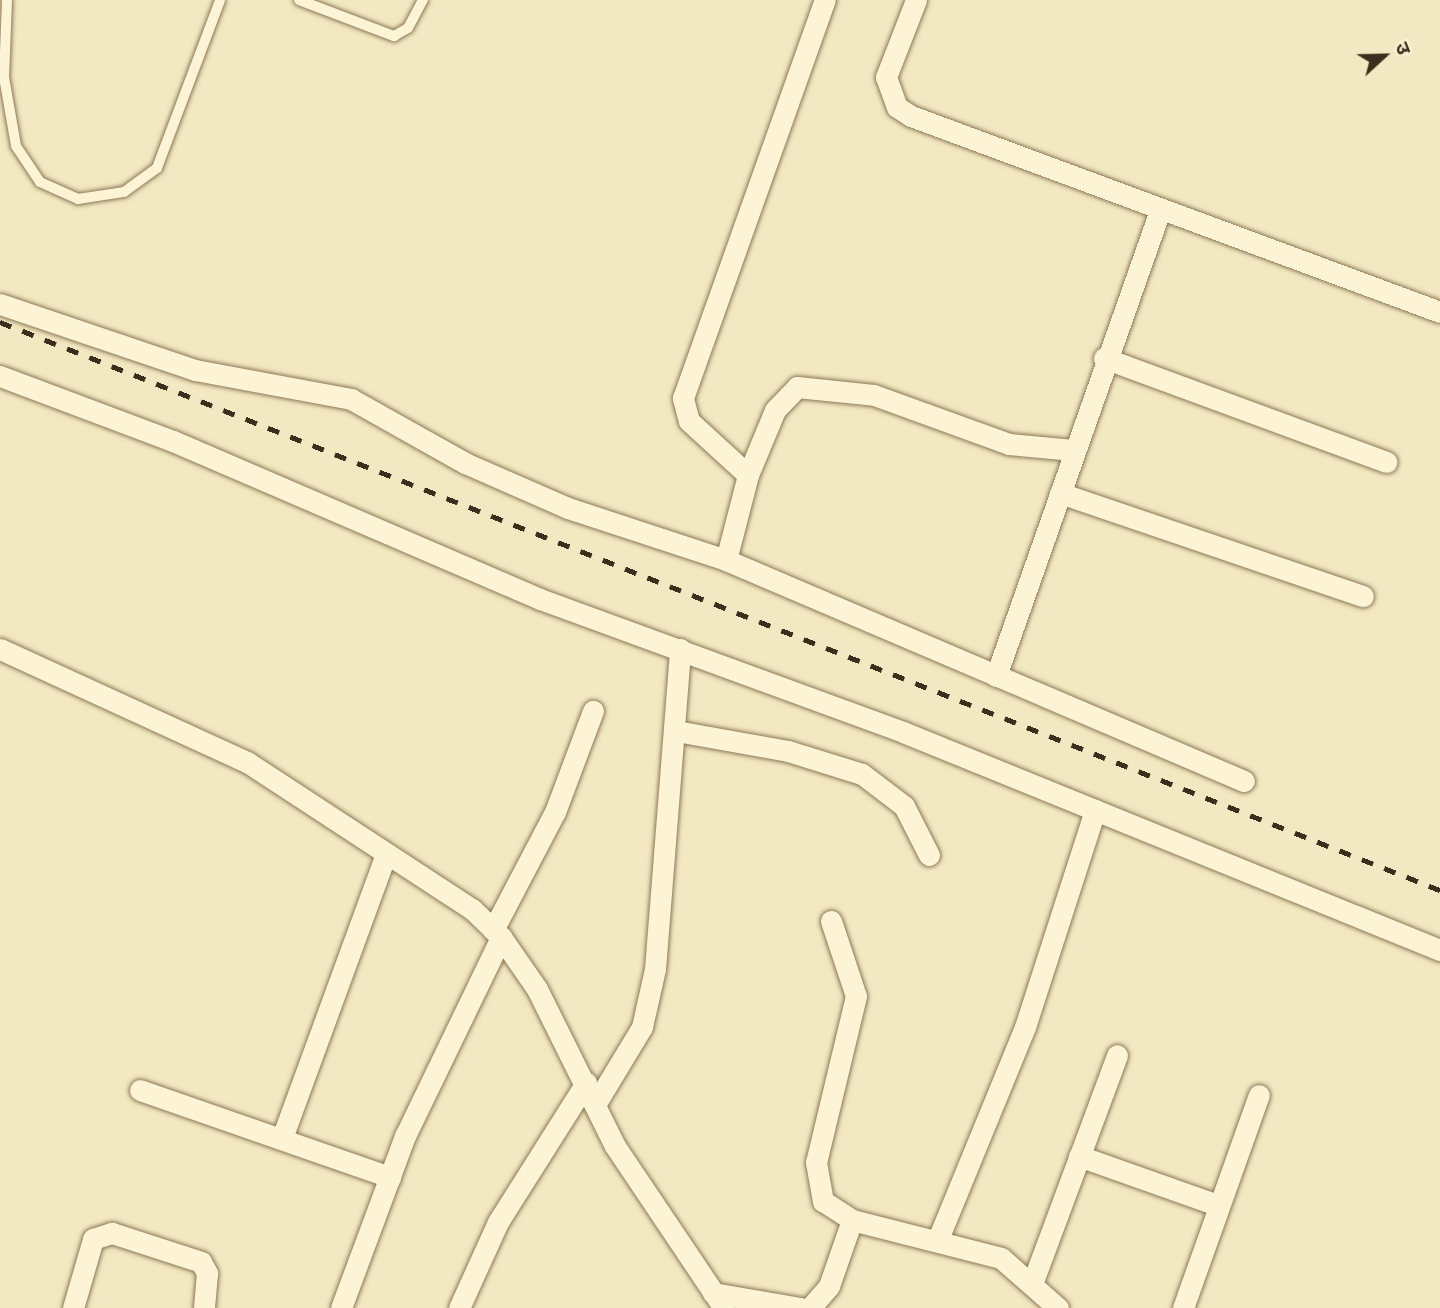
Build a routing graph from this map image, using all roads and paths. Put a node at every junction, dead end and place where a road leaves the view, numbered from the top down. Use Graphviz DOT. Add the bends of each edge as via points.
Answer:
graph roads {
  1 [pos="7,0"];
  2 [pos="220,0"];
  3 [pos="299,0"];
  4 [pos="423,0"];
  5 [pos="825,0"];
  6 [pos="916,0"];
  7 [pos="1160,211"];
  8 [pos="0,304"];
  9 [pos="1440,312"];
  10 [pos="1104,358"];
  11 [pos="0,376"];
  12 [pos="1073,450"];
  13 [pos="1386,462"];
  14 [pos="748,475"];
  15 [pos="1060,493"];
  16 [pos="726,560"];
  17 [pos="1363,596"];
  18 [pos="0,649"];
  19 [pos="680,649"];
  20 [pos="996,676"];
  21 [pos="593,711"];
  22 [pos="676,731"];
  23 [pos="1244,781"];
  24 [pos="1095,810"];
  25 [pos="386,855"];
  26 [pos="929,855"];
  27 [pos="831,921"];
  28 [pos="497,934"];
  29 [pos="1440,950"];
  30 [pos="1117,1055"];
  31 [pos="586,1083"];
  32 [pos="140,1090"];
  33 [pos="1259,1095"];
  34 [pos="596,1103"];
  35 [pos="282,1138"];
  36 [pos="1079,1156"];
  37 [pos="390,1177"];
  38 [pos="1217,1205"];
  39 [pos="852,1220"];
  40 [pos="938,1239"];
  41 [pos="1032,1284"];
  42 [pos="717,1302"];
  43 [pos="74,1308"];
  44 [pos="204,1308"];
  45 [pos="341,1308"];
  46 [pos="459,1308"];
  47 [pos="801,1308"];
  48 [pos="810,1308"];
  49 [pos="1058,1308"];
  50 [pos="1184,1308"];
  1 -- 2 [label="lane" via="4,77 16,146 40,182 78,200 124,192 157,168"];
  3 -- 4 [label="lane" via="394,36 408,28"];
  5 -- 14 [label="street" via="683,398 690,421"];
  6 -- 7 [label="street" via="886,77 897,107 940,131"];
  7 -- 9 [label="street"];
  7 -- 10 [label="street"];
  8 -- 16 [label="street" via="195,370 351,399 465,463 545,498"];
  10 -- 12 [label="street"];
  10 -- 13 [label="street"];
  11 -- 19 [label="street" via="173,441 540,599"];
  12 -- 14 [label="street" via="1009,444 874,395 807,385 789,392 775,410"];
  12 -- 15 [label="street"];
  14 -- 16 [label="street"];
  15 -- 17 [label="street"];
  15 -- 20 [label="street"];
  16 -- 20 [label="street"];
  18 -- 25 [label="street" via="247,762"];
  19 -- 22 [label="street"];
  19 -- 24 [label="street"];
  20 -- 23 [label="street"];
  21 -- 28 [label="street" via="555,812"];
  22 -- 26 [label="street" via="788,751 862,774 904,806"];
  22 -- 34 [label="street" via="646,1009 629,1054"];
  24 -- 29 [label="street"];
  24 -- 40 [label="street" via="1025,1027"];
  25 -- 28 [label="street" via="435,883"];
  25 -- 35 [label="street"];
  27 -- 39 [label="street" via="856,996 816,1175 823,1201"];
  28 -- 31 [label="street"];
  28 -- 37 [label="street"];
  30 -- 36 [label="street"];
  31 -- 34 [label="street"];
  31 -- 46 [label="street" via="498,1222"];
  32 -- 35 [label="street"];
  33 -- 38 [label="street"];
  34 -- 42 [label="street" via="639,1185"];
  35 -- 37 [label="street"];
  36 -- 38 [label="street"];
  36 -- 41 [label="street"];
  37 -- 45 [label="street"];
  38 -- 50 [label="street"];
  39 -- 40 [label="street"];
  39 -- 48 [label="street" via="829,1286"];
  40 -- 41 [label="street" via="1001,1258"];
  41 -- 49 [label="street"];
  42 -- 47 [label="street"];
  43 -- 44 [label="street" via="93,1240 112,1233 201,1262 207,1273"];
}
